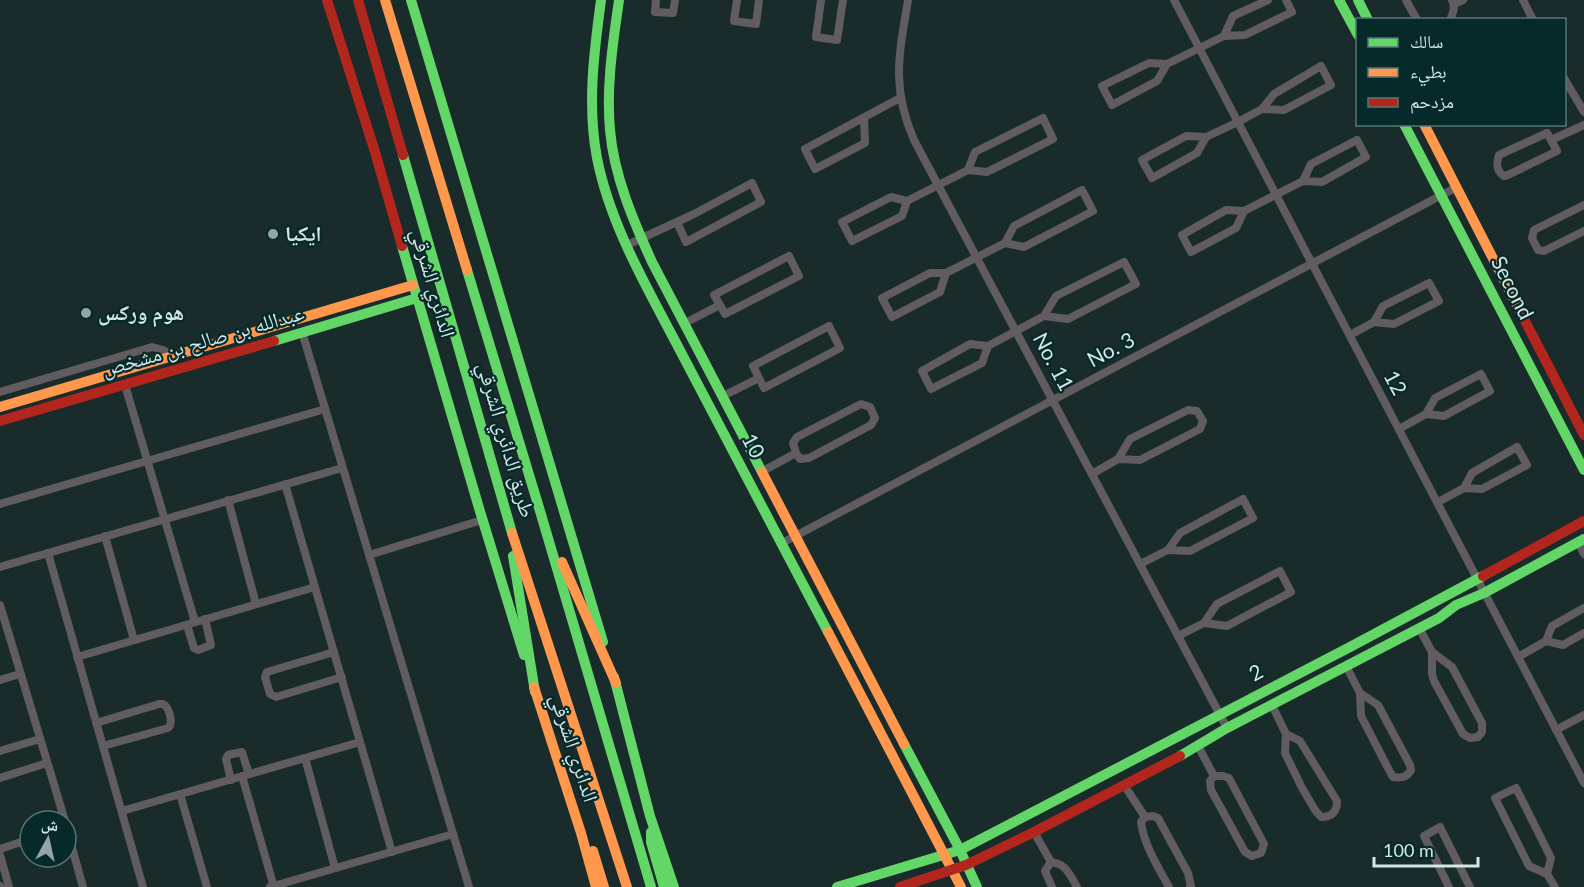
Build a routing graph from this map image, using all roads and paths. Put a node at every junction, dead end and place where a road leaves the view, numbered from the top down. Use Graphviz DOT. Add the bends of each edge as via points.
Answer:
graph roads {
  1 [pos="327,0"];
  2 [pos="352,0"];
  3 [pos="358,0"];
  4 [pos="411,0"];
  5 [pos="601,0"];
  6 [pos="619,0"];
  7 [pos="656,0"];
  8 [pos="675,0"];
  9 [pos="737,0"];
  10 [pos="759,0"];
  11 [pos="821,0"];
  12 [pos="843,0"];
  13 [pos="908,0"];
  14 [pos="1174,0"];
  15 [pos="1268,0"];
  16 [pos="1286,0"];
  17 [pos="1339,0"];
  18 [pos="1358,0"];
  19 [pos="1406,0"];
  20 [pos="1463,0"];
  21 [pos="1523,0"];
  22 [pos="1453,2"];
  23 [pos="387,3"];
  24 [pos="1367,18"];
  25 [pos="1416,18"];
  26 [pos="1451,18"];
  27 [pos="1532,18"];
  28 [pos="1356,31"];
  29 [pos="1224,36"];
  30 [pos="368,39"];
  31 [pos="1199,48"];
  32 [pos="1167,64"];
  33 [pos="1566,81"];
  34 [pos="900,99"];
  35 [pos="1262,109"];
  36 [pos="1584,112"];
  37 [pos="864,118"];
  38 [pos="1238,122"];
  39 [pos="1584,125"];
  40 [pos="1405,126"];
  41 [pos="1425,126"];
  42 [pos="1206,137"];
  43 [pos="1551,140"];
  44 [pos="968,170"];
  45 [pos="1303,181"];
  46 [pos="938,185"];
  47 [pos="1457,188"];
  48 [pos="1276,195"];
  49 [pos="1442,195"];
  50 [pos="907,201"];
  51 [pos="1584,205"];
  52 [pos="1244,211"];
  53 [pos="676,222"];
  54 [pos="1584,231"];
  55 [pos="641,238"];
  56 [pos="1005,243"];
  57 [pos="627,245"];
  58 [pos="976,257"];
  59 [pos="1312,264"];
  60 [pos="946,273"];
  61 [pos="413,285"];
  62 [pos="417,298"];
  63 [pos="720,304"];
  64 [pos="1044,316"];
  65 [pos="1374,322"];
  66 [pos="685,323"];
  67 [pos="1016,331"];
  68 [pos="302,332"];
  69 [pos="1350,335"];
  70 [pos="988,346"];
  71 [pos="173,356"];
  72 [pos="759,378"];
  73 [pos="125,385"];
  74 [pos="0,392"];
  75 [pos="723,396"];
  76 [pos="1053,400"];
  77 [pos="0,407"];
  78 [pos="325,409"];
  79 [pos="1426,414"];
  80 [pos="0,421"];
  81 [pos="1399,429"];
  82 [pos="1584,435"];
  83 [pos="796,453"];
  84 [pos="1118,459"];
  85 [pos="147,461"];
  86 [pos="342,468"];
  87 [pos="1584,470"];
  88 [pos="763,471"];
  89 [pos="1092,474"];
  90 [pos="285,484"];
  91 [pos="1464,488"];
  92 [pos="228,500"];
  93 [pos="1438,502"];
  94 [pos="0,504"];
  95 [pos="540,511"];
  96 [pos="506,513"];
  97 [pos="164,518"];
  98 [pos="482,520"];
  99 [pos="1584,521"];
  100 [pos="105,536"];
  101 [pos="797,536"];
  102 [pos="1581,541"];
  103 [pos="782,543"];
  104 [pos="1168,550"];
  105 [pos="48,553"];
  106 [pos="1584,554"];
  107 [pos="369,555"];
  108 [pos="1140,564"];
  109 [pos="0,567"];
  110 [pos="1478,579"];
  111 [pos="315,587"];
  112 [pos="1484,593"];
  113 [pos="256,604"];
  114 [pos="0,605"];
  115 [pos="1584,609"];
  116 [pos="204,620"];
  117 [pos="191,623"];
  118 [pos="1204,623"];
  119 [pos="1419,628"];
  120 [pos="1584,633"];
  121 [pos="1178,636"];
  122 [pos="134,640"];
  123 [pos="1546,641"];
  124 [pos="334,652"];
  125 [pos="1432,652"];
  126 [pos="77,657"];
  127 [pos="1518,657"];
  128 [pos="1347,666"];
  129 [pos="21,674"];
  130 [pos="342,677"];
  131 [pos="0,680"];
  132 [pos="616,683"];
  133 [pos="535,692"];
  134 [pos="1360,693"];
  135 [pos="1272,705"];
  136 [pos="1583,713"];
  137 [pos="1220,714"];
  138 [pos="96,723"];
  139 [pos="1227,728"];
  140 [pos="1556,730"];
  141 [pos="1287,734"];
  142 [pos="40,739"];
  143 [pos="360,742"];
  144 [pos="103,746"];
  145 [pos="1198,746"];
  146 [pos="0,751"];
  147 [pos="305,758"];
  148 [pos="47,763"];
  149 [pos="246,775"];
  150 [pos="1214,776"];
  151 [pos="0,778"];
  152 [pos="231,780"];
  153 [pos="1584,783"];
  154 [pos="1124,785"];
  155 [pos="180,794"];
  156 [pos="61,809"];
  157 [pos="122,811"];
  158 [pos="650,816"];
  159 [pos="1145,816"];
  160 [pos="1034,832"];
  161 [pos="581,833"];
  162 [pos="453,834"];
  163 [pos="18,843"];
  164 [pos="0,849"];
  165 [pos="960,850"];
  166 [pos="392,852"];
  167 [pos="0,855"];
  168 [pos="944,855"];
  169 [pos="1051,862"];
  170 [pos="966,865"];
  171 [pos="335,868"];
  172 [pos="78,869"];
  173 [pos="952,870"];
  174 [pos="1547,874"];
  175 [pos="9,887"];
  176 [pos="83,887"];
  177 [pos="143,887"];
  178 [pos="207,887"];
  179 [pos="273,887"];
  180 [pos="469,887"];
  181 [pos="589,887"];
  182 [pos="596,887"];
  183 [pos="604,887"];
  184 [pos="627,887"];
  185 [pos="651,887"];
  186 [pos="664,887"];
  187 [pos="674,887"];
  188 [pos="837,887"];
  189 [pos="900,887"];
  190 [pos="961,887"];
  191 [pos="977,887"];
  192 [pos="1052,887"];
  193 [pos="1077,887"];
  194 [pos="1169,887"];
  195 [pos="1190,887"];
  196 [pos="1449,887"];
  197 [pos="1470,887"];
  198 [pos="1555,887"];
  1 -- 61 [label="main road, الدائري الشرقي"];
  2 -- 30 [label="main road"];
  3 -- 30 [label="main road, طريق الدائري الشرقي"];
  4 -- 132 [label="main road"];
  5 -- 57 [label="main road, 10" via="592,72 592,114 598,159"];
  6 -- 55 [label="main road, 10" via="609,112 622,188"];
  7 -- 8 [label="street" via="655,12 673,14"];
  9 -- 10 [label="street" via="734,21 756,24"];
  11 -- 12 [label="street" via="816,37 837,40"];
  13 -- 34 [label="street, No. 11" via="898,76"];
  14 -- 31 [label="street, 12"];
  15 -- 29 [label="street" via="1233,16"];
  16 -- 29 [label="street" via="1292,12 1245,35"];
  17 -- 28 [label="main road"];
  18 -- 24 [label="main road"];
  19 -- 25 [label="street"];
  20 -- 22 [label="street"];
  21 -- 27 [label="street"];
  22 -- 26 [label="street"];
  23 -- 95 [label="main road, طريق الدائري الشرقي"];
  29 -- 31 [label="street"];
  30 -- 96 [label="main road, طريق الدائري الشرقي"];
  31 -- 32 [label="street"];
  31 -- 38 [label="street, 12"];
  32 -- 32 [label="street" via="1157,81 1112,105 1102,87 1149,63"];
  33 -- 36 [label="street"];
  34 -- 37 [label="street"];
  34 -- 46 [label="street, No. 11" via="914,140"];
  35 -- 35 [label="street" via="1274,94 1321,66 1331,85 1284,110"];
  35 -- 38 [label="street"];
  37 -- 37 [label="street" via="805,148 815,169 865,143"];
  38 -- 42 [label="street"];
  38 -- 48 [label="street, 12"];
  39 -- 43 [label="street"];
  40 -- 49 [label="main road, Second"];
  41 -- 47 [label="main road, Second"];
  42 -- 42 [label="street" via="1197,153 1152,178 1142,160 1186,136"];
  43 -- 43 [label="street" via="1547,133 1499,156 1500,174 1509,175 1557,151"];
  44 -- 44 [label="street" via="975,152 1043,118 1053,139 987,172"];
  44 -- 46 [label="street"];
  45 -- 45 [label="street" via="1311,164 1357,140 1366,157 1322,182"];
  45 -- 48 [label="street"];
  46 -- 50 [label="street"];
  46 -- 58 [label="street, No. 11"];
  47 -- 49 [label="street, No. 3"];
  47 -- 82 [label="main road, Second"];
  48 -- 52 [label="street"];
  48 -- 59 [label="street, 12"];
  49 -- 59 [label="street, No. 3"];
  49 -- 87 [label="main road, Second"];
  50 -- 50 [label="street" via="902,216 852,241 842,222 891,197"];
  51 -- 54 [label="street" via="1534,230 1532,238 1538,250 1544,251"];
  52 -- 52 [label="street" via="1236,228 1191,252 1182,235 1226,210"];
  53 -- 53 [label="street" via="686,242 761,202 752,183"];
  53 -- 55 [label="street"];
  55 -- 57 [label="street"];
  55 -- 66 [label="main road, 10"];
  56 -- 56 [label="street" via="1014,226 1082,190 1093,210 1024,247"];
  56 -- 58 [label="street"];
  57 -- 103 [label="main road, 10"];
  58 -- 60 [label="street"];
  58 -- 67 [label="street, No. 11"];
  59 -- 69 [label="street, 12"];
  59 -- 76 [label="street, No. 3"];
  60 -- 60 [label="street" via="940,291 892,317 882,298 930,273"];
  61 -- 62 [label="main road, الدائري الشرقي"];
  61 -- 71 [label="main road, عبدالله بن صالح بن مشخص"];
  62 -- 68 [label="main road, عبدالله بن صالح بن مشخص"];
  62 -- 98 [label="main road, الدائري الشرقي"];
  63 -- 63 [label="street" via="714,295 789,256 799,276 725,314"];
  63 -- 66 [label="street"];
  64 -- 64 [label="street" via="1056,296 1124,262 1136,284 1068,319"];
  64 -- 67 [label="street"];
  65 -- 65 [label="street" via="1383,306 1429,283 1439,301 1394,324"];
  65 -- 69 [label="street"];
  66 -- 75 [label="main road, 10"];
  67 -- 70 [label="street"];
  67 -- 76 [label="street, No. 11"];
  68 -- 73 [label="main road, عبدالله بن صالح بن مشخص"];
  68 -- 78 [label="street"];
  69 -- 81 [label="street, 12"];
  70 -- 70 [label="street" via="982,363 931,389 921,371 970,344"];
  71 -- 74 [label="street" via="152,347"];
  71 -- 77 [label="main road, عبدالله بن صالح بن مشخص"];
  72 -- 72 [label="street" via="753,366 829,326 840,348 764,388"];
  72 -- 75 [label="street"];
  73 -- 80 [label="main road, عبدالله بن صالح بن مشخص"];
  73 -- 85 [label="street"];
  75 -- 88 [label="main road, 10"];
  76 -- 89 [label="street, No. 11"];
  76 -- 101 [label="street, No. 3"];
  78 -- 85 [label="street"];
  78 -- 86 [label="street"];
  79 -- 79 [label="street" via="1435,398 1480,374 1490,391 1444,416"];
  79 -- 81 [label="street"];
  81 -- 93 [label="street, 12"];
  83 -- 83 [label="street" via="793,443 797,437 861,404 870,407 875,418 871,425 809,458 800,459"];
  83 -- 88 [label="street"];
  84 -- 84 [label="street" via="1130,440 1188,410 1197,411 1203,421 1200,429 1140,460"];
  84 -- 89 [label="street"];
  85 -- 94 [label="street"];
  85 -- 97 [label="street"];
  86 -- 90 [label="street"];
  86 -- 107 [label="street"];
  88 -- 101 [label="main road, 10"];
  89 -- 108 [label="street, No. 11"];
  90 -- 92 [label="street"];
  90 -- 111 [label="street"];
  91 -- 91 [label="street" via="1472,473 1517,447 1527,465 1482,489"];
  91 -- 93 [label="street"];
  92 -- 97 [label="street"];
  92 -- 113 [label="street"];
  93 -- 110 [label="street, 12"];
  95 -- 132 [label="main road"];
  95 -- 185 [label="main road, طريق الدائري الشرقي"];
  96 -- 133 [label="main road"];
  96 -- 184 [label="main road, طريق الدائري الشرقي"];
  97 -- 100 [label="street"];
  97 -- 117 [label="street"];
  98 -- 107 [label="street"];
  98 -- 133 [label="main road, الدائري الشرقي"];
  99 -- 110 [label="main road, 2"];
  100 -- 105 [label="street"];
  100 -- 122 [label="street"];
  101 -- 103 [label="street, No. 3"];
  101 -- 165 [label="main road, 10"];
  102 -- 106 [label="street"];
  102 -- 112 [label="main road, 2"];
  103 -- 168 [label="main road, 10"];
  104 -- 104 [label="street" via="1180,533 1243,499 1253,518 1190,552"];
  104 -- 108 [label="street"];
  105 -- 109 [label="street"];
  105 -- 126 [label="street"];
  107 -- 162 [label="street"];
  108 -- 121 [label="street, No. 11"];
  110 -- 112 [label="street, 12"];
  110 -- 137 [label="main road, 2"];
  111 -- 113 [label="street"];
  111 -- 124 [label="street"];
  112 -- 119 [label="main road, 2"];
  112 -- 127 [label="street, 12"];
  113 -- 116 [label="street"];
  114 -- 129 [label="street"];
  115 -- 123 [label="street" via="1552,626"];
  116 -- 117 [label="street"];
  116 -- 117 [label="street" via="211,645 198,650 194,648"];
  117 -- 122 [label="street"];
  118 -- 118 [label="street" via="1217,604 1280,571 1291,592 1227,626"];
  118 -- 121 [label="street"];
  119 -- 125 [label="street"];
  119 -- 128 [label="main road, 2"];
  120 -- 123 [label="street" via="1563,645"];
  121 -- 137 [label="street, No. 11"];
  122 -- 126 [label="street"];
  123 -- 127 [label="street"];
  124 -- 130 [label="street"];
  124 -- 130 [label="street" via="267,672 270,694 276,697"];
  125 -- 125 [label="street" via="1434,681 1463,734 1478,737 1482,723 1452,667"];
  126 -- 138 [label="street"];
  127 -- 140 [label="street, 12"];
  128 -- 134 [label="street"];
  128 -- 135 [label="main road, 2"];
  129 -- 131 [label="street"];
  129 -- 142 [label="street"];
  130 -- 143 [label="street"];
  132 -- 158 [label="main road"];
  133 -- 161 [label="main road, الدائري الشرقي"];
  134 -- 134 [label="street" via="1361,716 1390,772 1393,777 1408,775 1410,765 1378,705"];
  135 -- 139 [label="main road, 2"];
  135 -- 141 [label="street"];
  136 -- 140 [label="street"];
  137 -- 139 [label="street, No. 11"];
  137 -- 165 [label="main road, 2"];
  138 -- 144 [label="street"];
  138 -- 144 [label="street" via="159,704 167,708 171,722 168,728"];
  139 -- 145 [label="main road, 2"];
  140 -- 153 [label="street, 12"];
  141 -- 141 [label="street" via="1300,741 1337,801 1337,809 1327,817 1321,817 1315,810 1285,753"];
  142 -- 146 [label="street"];
  142 -- 148 [label="street"];
  143 -- 147 [label="street"];
  143 -- 166 [label="street"];
  144 -- 157 [label="street"];
  145 -- 150 [label="street"];
  145 -- 154 [label="main road, 2"];
  147 -- 149 [label="street"];
  147 -- 171 [label="street"];
  148 -- 151 [label="street"];
  148 -- 156 [label="street"];
  149 -- 152 [label="street"];
  149 -- 152 [label="street" via="243,752 228,755"];
  149 -- 179 [label="street"];
  150 -- 150 [label="street" via="1229,778 1264,844 1261,853 1252,856 1245,852 1211,790"];
  152 -- 155 [label="street"];
  154 -- 159 [label="street"];
  154 -- 160 [label="main road, 2"];
  155 -- 157 [label="street"];
  155 -- 178 [label="street"];
  157 -- 177 [label="street"];
  158 -- 186 [label="main road" via="651,842"];
  158 -- 187 [label="main road"];
  159 -- 194 [label="street" via="1142,829"];
  159 -- 195 [label="street" via="1158,818 1188,873"];
  160 -- 169 [label="street"];
  160 -- 170 [label="main road, 2"];
  161 -- 181 [label="main road"];
  161 -- 182 [label="main road, الدائري الشرقي"];
  161 -- 183 [label="main road" via="593,850"];
  162 -- 166 [label="street"];
  162 -- 180 [label="street"];
  163 -- 164 [label="street"];
  165 -- 168 [label="main road, 2"];
  165 -- 170 [label="main road, 10"];
  166 -- 171 [label="street"];
  167 -- 175 [label="street"];
  168 -- 173 [label="main road, 10"];
  168 -- 188 [label="main road, 2"];
  169 -- 192 [label="street" via="1045,872"];
  169 -- 193 [label="street" via="1066,868"];
  170 -- 173 [label="main road, 2"];
  170 -- 191 [label="main road, 10"];
  171 -- 179 [label="street"];
  172 -- 176 [label="street"];
  173 -- 189 [label="main road, 2"];
  173 -- 190 [label="main road, 10"];
  174 -- 174 [label="street" via="1551,858 1516,788 1495,798 1529,866"];
  174 -- 198 [label="street"];
  196 -- 197 [label="street" via="1424,836 1440,826"];
}
